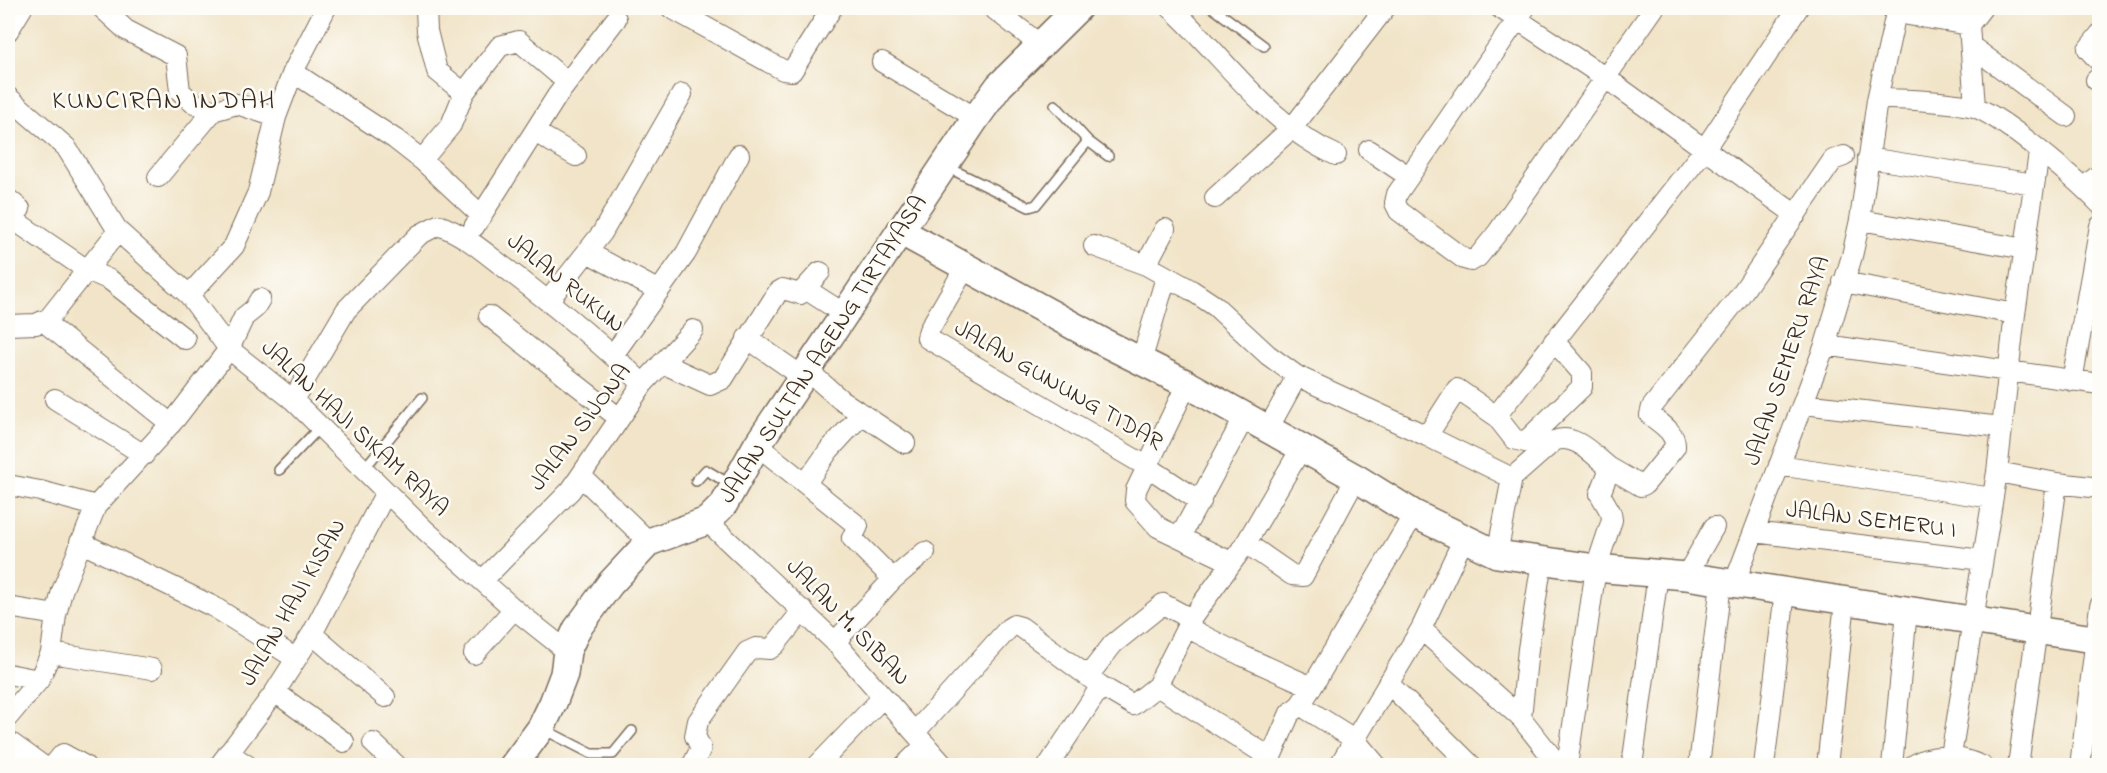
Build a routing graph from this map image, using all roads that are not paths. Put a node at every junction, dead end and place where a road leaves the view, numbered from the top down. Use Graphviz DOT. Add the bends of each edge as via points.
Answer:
graph roads {
  1 [pos="22,8"];
  2 [pos="102,8"];
  3 [pos="326,8"];
  4 [pos="426,8"];
  5 [pos="671,8"];
  6 [pos="831,8"];
  7 [pos="993,8"];
  8 [pos="1078,8"];
  9 [pos="1172,8"];
  10 [pos="1213,8"];
  11 [pos="1385,8"];
  12 [pos="1500,8"];
  13 [pos="1654,8"];
  14 [pos="1798,8"];
  15 [pos="1982,8"];
  16 [pos="1897,10"];
  17 [pos="1521,14"];
  18 [pos="616,19"];
  19 [pos="1969,25"];
  20 [pos="8,31"];
  21 [pos="2100,34"];
  22 [pos="1039,44"];
  23 [pos="1264,46"];
  24 [pos="1971,46"];
  25 [pos="882,62"];
  26 [pos="293,72"];
  27 [pos="2098,73"];
  28 [pos="1606,78"];
  29 [pos="567,82"];
  30 [pos="464,93"];
  31 [pos="682,94"];
  32 [pos="8,97"];
  33 [pos="1877,100"];
  34 [pos="1055,105"];
  35 [pos="1975,107"];
  36 [pos="213,111"];
  37 [pos="2066,116"];
  38 [pos="276,117"];
  39 [pos="976,118"];
  40 [pos="1293,127"];
  41 [pos="535,132"];
  42 [pos="1088,141"];
  43 [pos="1369,150"];
  44 [pos="1704,150"];
  45 [pos="2039,153"];
  46 [pos="738,155"];
  47 [pos="1336,155"];
  48 [pos="576,156"];
  49 [pos="1108,156"];
  50 [pos="1844,156"];
  51 [pos="1868,158"];
  52 [pos="422,160"];
  53 [pos="944,166"];
  54 [pos="2100,174"];
  55 [pos="1408,176"];
  56 [pos="158,177"];
  57 [pos="2034,184"];
  58 [pos="2084,187"];
  59 [pos="1215,198"];
  60 [pos="8,200"];
  61 [pos="2100,204"];
  62 [pos="1796,215"];
  63 [pos="482,216"];
  64 [pos="1860,220"];
  65 [pos="2100,226"];
  66 [pos="1165,229"];
  67 [pos="118,231"];
  68 [pos="900,231"];
  69 [pos="458,234"];
  70 [pos="1094,246"];
  71 [pos="2025,249"];
  72 [pos="587,252"];
  73 [pos="1146,265"];
  74 [pos="965,268"];
  75 [pos="87,270"];
  76 [pos="820,272"];
  77 [pos="1166,277"];
  78 [pos="1843,282"];
  79 [pos="807,290"];
  80 [pos="659,291"];
  81 [pos="189,295"];
  82 [pos="260,299"];
  83 [pos="548,301"];
  84 [pos="2014,314"];
  85 [pos="846,315"];
  86 [pos="489,316"];
  87 [pos="43,321"];
  88 [pos="8,325"];
  89 [pos="693,330"];
  90 [pos="747,338"];
  91 [pos="185,339"];
  92 [pos="1554,341"];
  93 [pos="1825,345"];
  94 [pos="229,349"];
  95 [pos="614,355"];
  96 [pos="1141,362"];
  97 [pos="662,363"];
  98 [pos="2008,370"];
  99 [pos="805,374"];
  100 [pos="1297,376"];
  101 [pos="2072,381"];
  102 [pos="644,384"];
  103 [pos="1187,384"];
  104 [pos="2100,384"];
  105 [pos="422,398"];
  106 [pos="55,399"];
  107 [pos="293,400"];
  108 [pos="1804,404"];
  109 [pos="862,414"];
  110 [pos="1496,416"];
  111 [pos="619,418"];
  112 [pos="1257,423"];
  113 [pos="171,424"];
  114 [pos="320,427"];
  115 [pos="2001,427"];
  116 [pos="1427,436"];
  117 [pos="905,443"];
  118 [pos="757,445"];
  119 [pos="1302,447"];
  120 [pos="144,455"];
  121 [pos="1779,465"];
  122 [pos="1148,467"];
  123 [pos="1610,468"];
  124 [pos="279,470"];
  125 [pos="363,470"];
  126 [pos="1997,472"];
  127 [pos="581,476"];
  128 [pos="1356,478"];
  129 [pos="1512,478"];
  130 [pos="696,481"];
  131 [pos="806,483"];
  132 [pos="2057,483"];
  133 [pos="8,485"];
  134 [pos="735,487"];
  135 [pos="2100,488"];
  136 [pos="386,492"];
  137 [pos="1992,498"];
  138 [pos="1201,502"];
  139 [pos="96,506"];
  140 [pos="1412,517"];
  141 [pos="707,521"];
  142 [pos="1714,526"];
  143 [pos="1754,532"];
  144 [pos="1180,537"];
  145 [pos="1463,540"];
  146 [pos="80,542"];
  147 [pos="649,542"];
  148 [pos="1246,543"];
  149 [pos="925,552"];
  150 [pos="1497,554"];
  151 [pos="1982,560"];
  152 [pos="1542,561"];
  153 [pos="1232,562"];
  154 [pos="1596,568"];
  155 [pos="1658,574"];
  156 [pos="1686,576"];
  157 [pos="892,579"];
  158 [pos="482,581"];
  159 [pos="1728,584"];
  160 [pos="1785,592"];
  161 [pos="1845,602"];
  162 [pos="2100,606"];
  163 [pos="8,608"];
  164 [pos="514,609"];
  165 [pos="803,610"];
  166 [pos="1907,611"];
  167 [pos="56,615"];
  168 [pos="1972,621"];
  169 [pos="1190,622"];
  170 [pos="1421,629"];
  171 [pos="2036,629"];
  172 [pos="312,634"];
  173 [pos="2097,640"];
  174 [pos="835,642"];
  175 [pos="567,651"];
  176 [pos="51,653"];
  177 [pos="474,654"];
  178 [pos="295,658"];
  179 [pos="152,669"];
  180 [pos="8,674"];
  181 [pos="39,680"];
  182 [pos="1095,681"];
  183 [pos="1388,683"];
  184 [pos="1157,686"];
  185 [pos="1312,687"];
  186 [pos="275,692"];
  187 [pos="883,696"];
  188 [pos="385,697"];
  189 [pos="1299,705"];
  190 [pos="8,717"];
  191 [pos="1521,718"];
  192 [pos="541,728"];
  193 [pos="632,730"];
  194 [pos="921,738"];
  195 [pos="1354,739"];
  196 [pos="8,741"];
  197 [pos="344,741"];
  198 [pos="373,742"];
  199 [pos="1951,756"];
  200 [pos="224,759"];
  201 [pos="1269,762"];
  202 [pos="516,764"];
  203 [pos="43,765"];
  204 [pos="53,765"];
  205 [pos="85,765"];
  206 [pos="248,765"];
  207 [pos="397,765"];
  208 [pos="692,765"];
  209 [pos="817,765"];
  210 [pos="904,765"];
  211 [pos="944,765"];
  212 [pos="1048,765"];
  213 [pos="1339,765"];
  214 [pos="1377,765"];
  215 [pos="1472,765"];
  216 [pos="1559,765"];
  217 [pos="1567,765"];
  218 [pos="1632,765"];
  219 [pos="1699,765"];
  220 [pos="1764,765"];
  221 [pos="1827,765"];
  222 [pos="1892,765"];
  223 [pos="1912,765"];
  224 [pos="1982,765"];
  225 [pos="2018,765"];
  226 [pos="2080,765"];
  1 -- 20 [label="street"];
  2 -- 36 [label="street" via="126,30 176,56 180,91 192,102"];
  3 -- 26 [label="street"];
  4 -- 30 [label="street" via="437,71"];
  5 -- 6 [label="street" via="783,70 792,71"];
  7 -- 22 [label="street"];
  8 -- 22 [label="street, JALAN SULTAN AGENG TIRTAYASA"];
  9 -- 40 [label="street" via="1273,112"];
  10 -- 23 [label="lane"];
  11 -- 40 [label="street"];
  12 -- 17 [label="street"];
  13 -- 28 [label="street"];
  14 -- 44 [label="street"];
  15 -- 19 [label="street"];
  16 -- 19 [label="street"];
  16 -- 33 [label="street, JALAN SEMERU RAYA"];
  17 -- 28 [label="street"];
  17 -- 55 [label="street"];
  18 -- 29 [label="street"];
  19 -- 24 [label="street"];
  21 -- 27 [label="street" via="2088,49"];
  22 -- 39 [label="street, JALAN SULTAN AGENG TIRTAYASA"];
  24 -- 35 [label="street"];
  24 -- 37 [label="street"];
  25 -- 39 [label="street"];
  26 -- 38 [label="street"];
  26 -- 52 [label="street"];
  28 -- 44 [label="street"];
  28 -- 55 [label="street" via="1498,232 1470,261 1399,211 1395,203 1397,194"];
  29 -- 30 [label="street" via="519,41 500,46"];
  29 -- 41 [label="street"];
  30 -- 52 [label="street" via="451,125"];
  31 -- 72 [label="street" via="602,233"];
  32 -- 67 [label="street, JALAN HAJI SIKAM RAYA" via="66,147"];
  33 -- 35 [label="street" via="1896,98"];
  33 -- 51 [label="street, JALAN SEMERU RAYA"];
  34 -- 42 [label="lane"];
  35 -- 45 [label="street"];
  36 -- 38 [label="street" via="237,104"];
  36 -- 56 [label="street"];
  38 -- 81 [label="street" via="258,192 234,246"];
  39 -- 53 [label="street, JALAN SULTAN AGENG TIRTAYASA"];
  40 -- 47 [label="street" via="1311,144"];
  40 -- 59 [label="street"];
  41 -- 48 [label="street"];
  41 -- 63 [label="street"];
  42 -- 49 [label="lane"];
  42 -- 53 [label="lane" via="1035,205 1029,207"];
  43 -- 55 [label="street"];
  44 -- 62 [label="street"];
  44 -- 92 [label="street"];
  45 -- 57 [label="street"];
  45 -- 58 [label="street"];
  46 -- 80 [label="street" via="686,253"];
  50 -- 62 [label="street" via="1833,160"];
  51 -- 57 [label="street"];
  51 -- 64 [label="street, JALAN SEMERU RAYA"];
  52 -- 63 [label="street"];
  53 -- 68 [label="street, JALAN SULTAN AGENG TIRTAYASA"];
  54 -- 58 [label="street"];
  57 -- 71 [label="street"];
  58 -- 61 [label="street"];
  60 -- 75 [label="street" via="20,209 11,218"];
  62 -- 123 [label="street" via="1739,297 1652,408 1650,415 1672,433 1675,447 1641,486"];
  63 -- 69 [label="street"];
  64 -- 71 [label="street"];
  64 -- 78 [label="street, JALAN SEMERU RAYA"];
  65 -- 101 [label="street"];
  66 -- 73 [label="street"];
  67 -- 75 [label="street"];
  67 -- 81 [label="street, JALAN HAJI SIKAM RAYA"];
  68 -- 74 [label="street"];
  68 -- 85 [label="street, JALAN SULTAN AGENG TIRTAYASA"];
  69 -- 83 [label="street, JALAN RUKUN"];
  69 -- 107 [label="street" via="438,225 419,235 346,310"];
  70 -- 73 [label="street"];
  71 -- 84 [label="street"];
  72 -- 80 [label="street"];
  72 -- 83 [label="street"];
  73 -- 77 [label="street"];
  74 -- 96 [label="street"];
  74 -- 122 [label="street, JALAN GUNUNG TIDAR" via="927,338"];
  75 -- 87 [label="street"];
  75 -- 91 [label="street" via="111,280"];
  76 -- 79 [label="street"];
  77 -- 96 [label="street"];
  77 -- 100 [label="street" via="1215,306"];
  78 -- 84 [label="street"];
  78 -- 93 [label="street, JALAN SEMERU RAYA"];
  79 -- 85 [label="street"];
  79 -- 90 [label="street" via="800,294 789,289 778,292"];
  80 -- 95 [label="street"];
  81 -- 94 [label="street, JALAN HAJI SIKAM RAYA"];
  82 -- 94 [label="street" via="244,317"];
  83 -- 95 [label="street, JALAN RUKUN"];
  84 -- 98 [label="street"];
  85 -- 99 [label="street, JALAN SULTAN AGENG TIRTAYASA"];
  86 -- 111 [label="street"];
  87 -- 88 [label="street"];
  87 -- 113 [label="street"];
  89 -- 97 [label="street, JALAN SIJONA"];
  90 -- 97 [label="street" via="717,384 710,385"];
  90 -- 99 [label="street"];
  92 -- 110 [label="street"];
  92 -- 110 [label="street" via="1582,373 1582,387 1525,442 1514,438"];
  93 -- 98 [label="street"];
  93 -- 108 [label="street, JALAN SEMERU RAYA"];
  94 -- 107 [label="street, JALAN HAJI SIKAM RAYA"];
  94 -- 113 [label="street"];
  95 -- 102 [label="street, JALAN RUKUN"];
  96 -- 103 [label="street"];
  97 -- 102 [label="street, JALAN SIJONA"];
  98 -- 101 [label="street"];
  98 -- 115 [label="street"];
  99 -- 109 [label="street"];
  99 -- 118 [label="street, JALAN SULTAN AGENG TIRTAYASA"];
  100 -- 112 [label="street"];
  100 -- 116 [label="street"];
  101 -- 104 [label="street"];
  102 -- 111 [label="street, JALAN SIJONA"];
  103 -- 112 [label="street"];
  103 -- 122 [label="street"];
  105 -- 125 [label="lane"];
  106 -- 120 [label="street"];
  107 -- 114 [label="street, JALAN HAJI SIKAM RAYA"];
  108 -- 115 [label="street"];
  108 -- 121 [label="street, JALAN SEMERU RAYA"];
  109 -- 117 [label="street"];
  109 -- 131 [label="street"];
  110 -- 116 [label="street" via="1457,389"];
  111 -- 127 [label="street, JALAN SIJONA"];
  112 -- 119 [label="street"];
  112 -- 138 [label="street"];
  113 -- 120 [label="street"];
  114 -- 124 [label="lane"];
  114 -- 125 [label="street, JALAN HAJI SIKAM RAYA"];
  115 -- 126 [label="street"];
  116 -- 129 [label="street"];
  118 -- 131 [label="street"];
  118 -- 134 [label="street, JALAN SULTAN AGENG TIRTAYASA"];
  119 -- 128 [label="street"];
  119 -- 148 [label="street"];
  120 -- 139 [label="street"];
  121 -- 137 [label="street"];
  121 -- 143 [label="street, JALAN SEMERU RAYA"];
  122 -- 138 [label="street, JALAN GUNUNG TIDAR"];
  122 -- 144 [label="street" via="1135,501 1158,527"];
  123 -- 129 [label="street" via="1571,438 1563,437"];
  123 -- 154 [label="street" via="1600,491 1612,520"];
  125 -- 136 [label="street, JALAN HAJI SIKAM RAYA"];
  126 -- 132 [label="street"];
  126 -- 137 [label="street"];
  127 -- 147 [label="street"];
  127 -- 158 [label="street, JALAN SIJONA"];
  128 -- 140 [label="street"];
  128 -- 148 [label="street" via="1303,576 1292,575"];
  129 -- 150 [label="street"];
  130 -- 134 [label="lane" via="706,470"];
  131 -- 157 [label="street" via="858,526 852,538"];
  132 -- 135 [label="street"];
  132 -- 171 [label="street"];
  133 -- 139 [label="street"];
  134 -- 141 [label="street, JALAN SULTAN AGENG TIRTAYASA"];
  136 -- 158 [label="street, JALAN HAJI SIKAM RAYA"];
  136 -- 172 [label="street, JALAN HAJI KISAN"];
  137 -- 151 [label="street"];
  138 -- 144 [label="street"];
  139 -- 146 [label="street"];
  140 -- 145 [label="street"];
  140 -- 185 [label="street"];
  141 -- 147 [label="street, JALAN SULTAN AGENG TIRTAYASA"];
  141 -- 165 [label="street, JALAN M. SIBAN"];
  142 -- 156 [label="street"];
  143 -- 151 [label="street, JALAN SEMERU I"];
  143 -- 159 [label="street, JALAN SEMERU RAYA"];
  144 -- 153 [label="street"];
  145 -- 150 [label="street"];
  145 -- 170 [label="street"];
  146 -- 167 [label="street"];
  146 -- 178 [label="street" via="214,607"];
  147 -- 175 [label="street, JALAN SULTAN AGENG TIRTAYASA" via="610,584 577,629"];
  148 -- 153 [label="street"];
  149 -- 157 [label="street"];
  150 -- 152 [label="street"];
  151 -- 168 [label="street"];
  152 -- 154 [label="street"];
  152 -- 191 [label="street"];
  153 -- 169 [label="street"];
  154 -- 155 [label="street"];
  154 -- 217 [label="street"];
  155 -- 156 [label="street"];
  155 -- 218 [label="street"];
  156 -- 159 [label="street"];
  157 -- 174 [label="street"];
  158 -- 164 [label="street, JALAN HAJI SIKAM RAYA"];
  159 -- 160 [label="street"];
  159 -- 219 [label="street, JALAN SEMERU RAYA"];
  160 -- 161 [label="street"];
  160 -- 220 [label="street"];
  161 -- 166 [label="street"];
  161 -- 221 [label="street"];
  162 -- 173 [label="street"];
  163 -- 167 [label="street"];
  164 -- 175 [label="street, JALAN HAJI SIKAM RAYA"];
  164 -- 177 [label="street"];
  165 -- 174 [label="street, JALAN M. SIBAN"];
  165 -- 208 [label="street" via="770,649 747,652 704,712 694,736 701,748"];
  166 -- 168 [label="street"];
  166 -- 222 [label="street"];
  167 -- 176 [label="street"];
  168 -- 171 [label="street"];
  168 -- 199 [label="street"];
  169 -- 182 [label="street" via="1163,604 1113,644"];
  169 -- 184 [label="street"];
  169 -- 185 [label="street" via="1192,630"];
  170 -- 183 [label="street"];
  170 -- 191 [label="street"];
  171 -- 173 [label="street"];
  171 -- 225 [label="street"];
  172 -- 178 [label="street, JALAN HAJI KISAN"];
  172 -- 188 [label="street"];
  173 -- 226 [label="street"];
  174 -- 187 [label="street, JALAN M. SIBAN"];
  175 -- 192 [label="street, JALAN SULTAN AGENG TIRTAYASA" via="564,674"];
  176 -- 179 [label="street"];
  176 -- 181 [label="street"];
  178 -- 186 [label="street, JALAN HAJI KISAN"];
  180 -- 181 [label="street"];
  181 -- 190 [label="street"];
  182 -- 184 [label="street" via="1133,705"];
  182 -- 194 [label="street" via="1014,625"];
  182 -- 212 [label="street"];
  183 -- 195 [label="street"];
  183 -- 215 [label="street"];
  184 -- 201 [label="street"];
  185 -- 189 [label="street"];
  186 -- 197 [label="street"];
  186 -- 200 [label="street, JALAN HAJI KISAN"];
  187 -- 194 [label="street, JALAN M. SIBAN"];
  187 -- 209 [label="street"];
  189 -- 195 [label="street"];
  189 -- 201 [label="street" via="1290,713"];
  191 -- 216 [label="street"];
  192 -- 193 [label="lane" via="592,754 613,754"];
  192 -- 202 [label="street, JALAN SULTAN AGENG TIRTAYASA"];
  194 -- 210 [label="street"];
  194 -- 211 [label="street, JALAN M. SIBAN"];
  195 -- 213 [label="street"];
  195 -- 214 [label="street"];
  196 -- 203 [label="street"];
  198 -- 207 [label="street"];
  199 -- 223 [label="street" via="1933,756"];
  199 -- 224 [label="street"];
  200 -- 206 [label="street"];
  204 -- 205 [label="street" via="63,754"];
}
